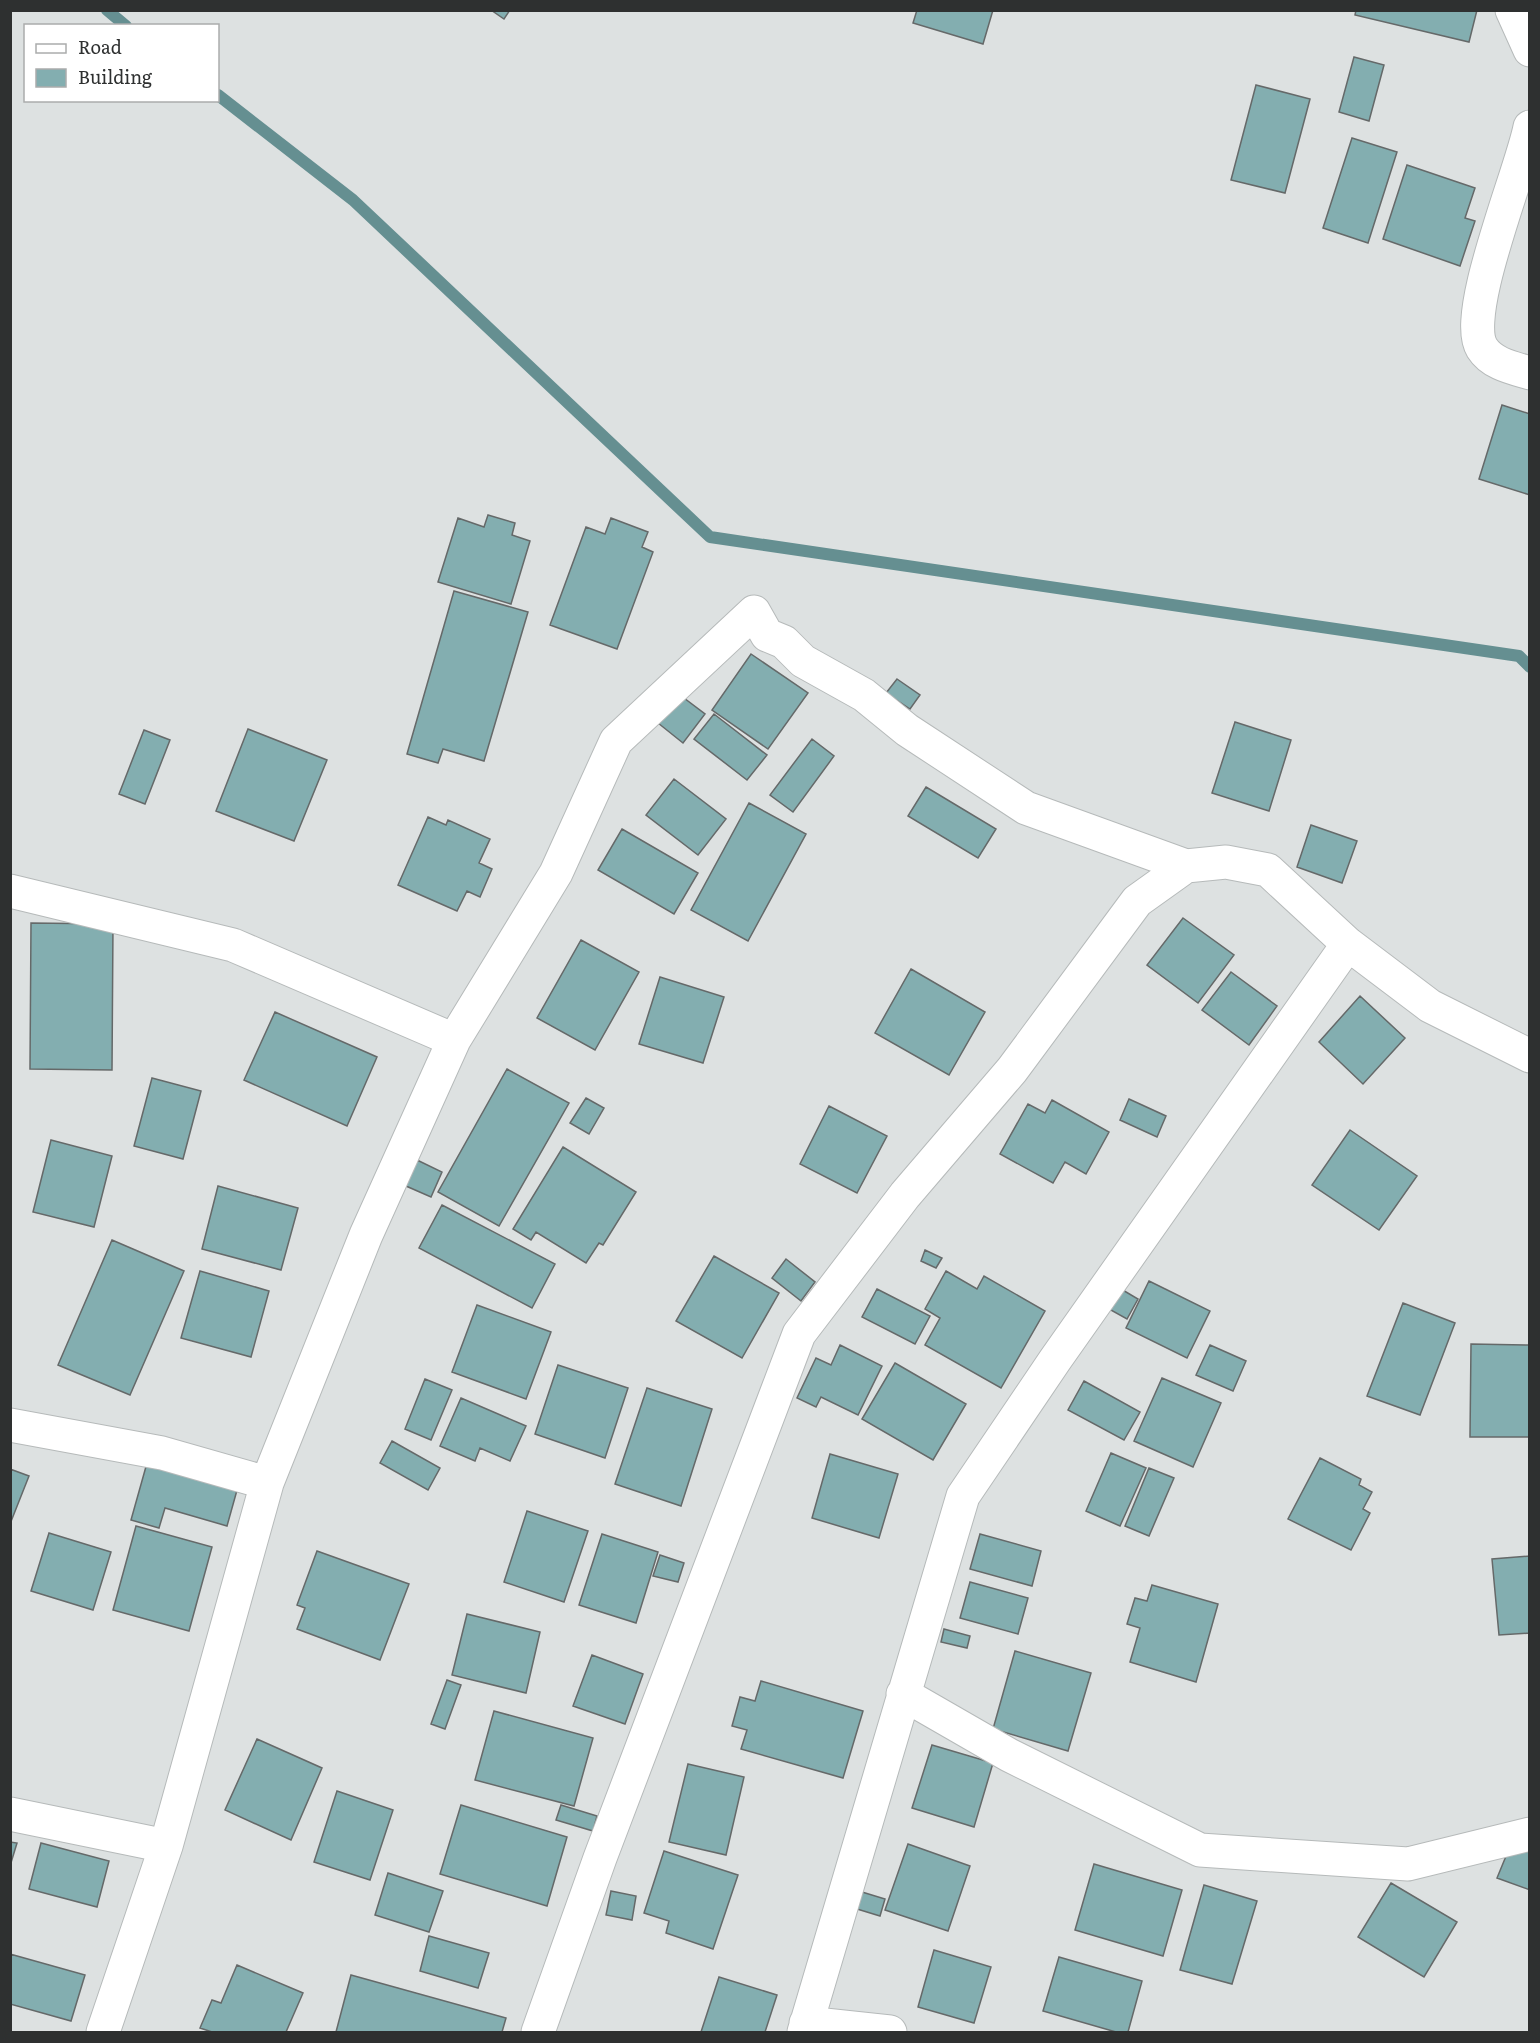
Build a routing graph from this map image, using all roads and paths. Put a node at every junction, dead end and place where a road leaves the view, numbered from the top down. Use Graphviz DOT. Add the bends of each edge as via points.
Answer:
graph roads {
  1 [pos="1512,10"];
  2 [pos="1530,50"];
  3 [pos="1530,127"];
  4 [pos="1530,373"];
  5 [pos="1186,866"];
  6 [pos="10,891"];
  7 [pos="1348,944"];
  8 [pos="454,1040"];
  9 [pos="1530,1056"];
  10 [pos="10,1425"];
  11 [pos="267,1483"];
  12 [pos="903,1694"];
  13 [pos="10,1814"];
  14 [pos="1530,1834"];
  15 [pos="166,1846"];
  16 [pos="805,2028"];
  17 [pos="103,2032"];
  18 [pos="538,2032"];
  19 [pos="890,2032"];
  1 -- 2 [label="street"];
  3 -- 4 [label="street" via="1478,315 1482,348 1497,362"];
  5 -- 7 [label="street" via="1226,862 1268,870"];
  5 -- 8 [label="street" via="1026,808 907,730 864,695 803,661 784,642 766,635 754,612 616,741 556,873"];
  5 -- 18 [label="street" via="1137,901 1012,1070 905,1195 799,1334"];
  6 -- 8 [label="street" via="233,945"];
  7 -- 9 [label="street" via="1430,1006"];
  7 -- 12 [label="street" via="963,1496"];
  8 -- 11 [label="street" via="366,1235"];
  10 -- 11 [label="street" via="162,1454"];
  11 -- 15 [label="street"];
  12 -- 14 [label="street" via="1009,1755 1200,1850 1408,1864"];
  12 -- 16 [label="street"];
  13 -- 15 [label="street"];
  15 -- 17 [label="street"];
  16 -- 19 [label="street"];
}
